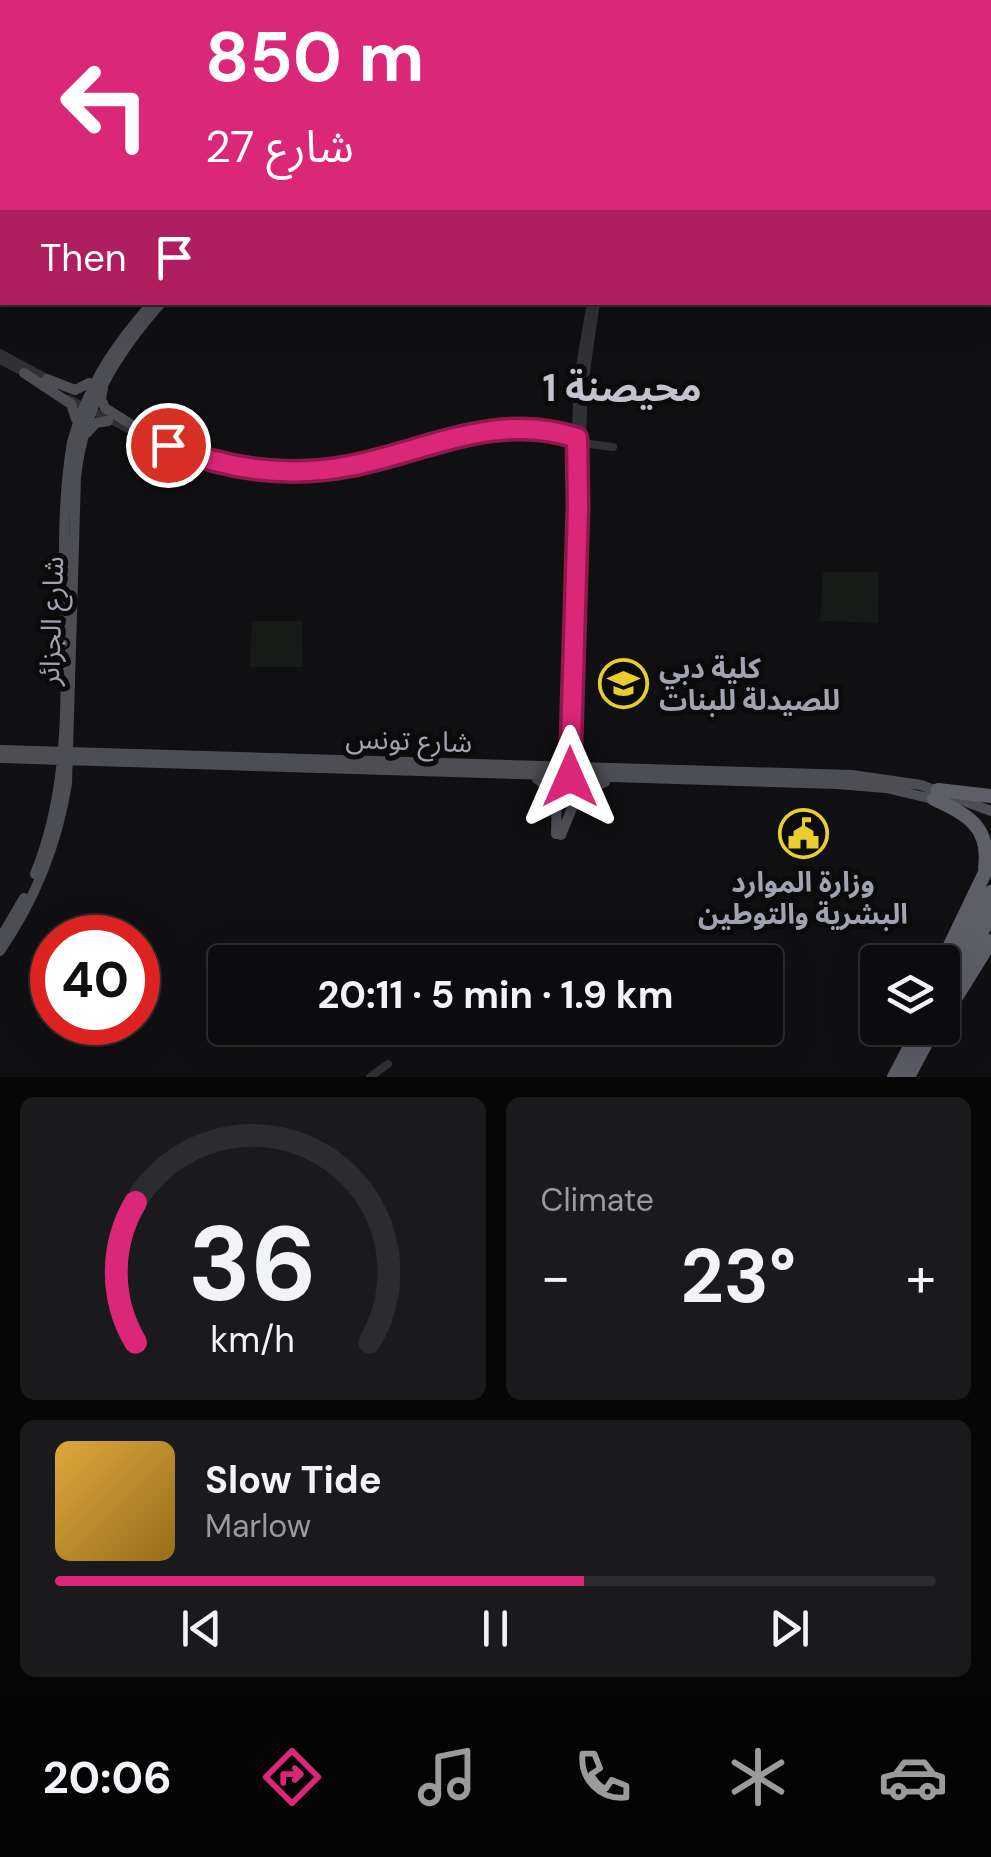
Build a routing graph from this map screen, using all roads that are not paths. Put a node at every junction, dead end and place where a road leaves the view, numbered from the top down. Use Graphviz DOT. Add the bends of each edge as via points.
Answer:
graph roads {
  1 [pos="150,305"];
  2 [pos="160,305"];
  3 [pos="593,305"];
  4 [pos="594,305"];
  5 [pos="0,356"];
  6 [pos="107,365"];
  7 [pos="29,370"];
  8 [pos="47,379"];
  9 [pos="87,405"];
  10 [pos="579,416"];
  11 [pos="108,421"];
  12 [pos="546,432"];
  13 [pos="562,439"];
  14 [pos="148,441"];
  15 [pos="72,442"];
  16 [pos="579,442"];
  17 [pos="614,447"];
  18 [pos="577,467"];
  19 [pos="70,481"];
  20 [pos="579,481"];
  21 [pos="570,590"];
  22 [pos="573,608"];
  23 [pos="572,623"];
  24 [pos="573,656"];
  25 [pos="64,716"];
  26 [pos="71,728"];
  27 [pos="568,748"];
  28 [pos="3,755"];
  29 [pos="38,755"];
  30 [pos="66,756"];
  31 [pos="97,757"];
  32 [pos="539,767"];
  33 [pos="598,768"];
  34 [pos="568,772"];
  35 [pos="482,774"];
  36 [pos="630,779"];
  37 [pos="62,789"];
  38 [pos="936,795"];
  39 [pos="991,796"];
  40 [pos="991,814"];
  41 [pos="987,867"];
  42 [pos="991,892"];
  43 [pos="991,914"];
  44 [pos="0,940"];
  45 [pos="991,941"];
  46 [pos="950,945"];
  47 [pos="960,950"];
  48 [pos="0,951"];
  49 [pos="960,974"];
  50 [pos="960,991"];
  51 [pos="912,1045"];
  52 [pos="921,1045"];
  53 [pos="385,1065"];
  54 [pos="370,1077"];
  55 [pos="894,1077"];
  56 [pos="908,1077"];
  1 -- 6 [label="main road, شارع الجزائر"];
  2 -- 6 [label="main road, شارع الجزائر"];
  3 -- 10 [label="street" via="579,372"];
  4 -- 10 [label="street"];
  5 -- 7 [label="street"];
  6 -- 8 [label="main road" via="82,389"];
  6 -- 9 [label="main road, شارع الجزائر"];
  6 -- 14 [label="main road" via="103,405"];
  7 -- 8 [label="street"];
  7 -- 9 [label="main road"];
  7 -- 15 [label="main road" via="73,406"];
  8 -- 9 [label="street"];
  9 -- 11 [label="street"];
  9 -- 14 [label="main road"];
  9 -- 15 [label="main road, شارع الجزائر"];
  9 -- 19 [label="main road, شارع الجزائر"];
  10 -- 12 [label="street" via="570,430"];
  10 -- 16 [label="street"];
  10 -- 16 [label="street"];
  10 -- 18 [label="street" via="597,448"];
  11 -- 14 [label="street"];
  11 -- 19 [label="main road" via="89,428"];
  12 -- 13 [label="street"];
  12 -- 14 [label="street" via="472,433 306,471 229,466"];
  12 -- 14 [label="street" via="475,438 353,471 297,477 216,469"];
  12 -- 16 [label="street"];
  13 -- 16 [label="street"];
  13 -- 18 [label="street"];
  15 -- 19 [label="main road, شارع الجزائر"];
  16 -- 17 [label="street"];
  16 -- 18 [label="street"];
  16 -- 20 [label="street"];
  18 -- 20 [label="street"];
  18 -- 21 [label="street"];
  19 -- 25 [label="main road, شارع الجزائر"];
  19 -- 26 [label="main road, شارع الجزائر" via="78,520"];
  20 -- 22 [label="street"];
  21 -- 22 [label="street"];
  21 -- 23 [label="street"];
  22 -- 23 [label="street"];
  22 -- 23 [label="street"];
  23 -- 24 [label="street"];
  23 -- 24 [label="street"];
  23 -- 27 [label="street"];
  24 -- 27 [label="street"];
  25 -- 29 [label="main road" via="58,742"];
  25 -- 30 [label="main road, شارع الجزائر"];
  26 -- 30 [label="main road, شارع الجزائر"];
  26 -- 31 [label="main road" via="80,746"];
  27 -- 32 [label="main road" via="558,762"];
  27 -- 33 [label="main road" via="577,761"];
  27 -- 34 [label="street"];
  28 -- 29 [label="main road, شارع تونس"];
  28 -- 30 [label="main road"];
  29 -- 30 [label="main road, شارع تونس"];
  29 -- 37 [label="main road" via="54,767"];
  30 -- 31 [label="main road, شارع تونس"];
  30 -- 37 [label="main road, شارع الجزائر"];
  31 -- 32 [label="main road, شارع تونس"];
  31 -- 35 [label="main road, شارع تونس"];
  31 -- 37 [label="main road"];
  32 -- 34 [label="main road, شارع تونس"];
  33 -- 34 [label="main road, شارع تونس"];
  33 -- 38 [label="main road, شارع تونس" via="852,775"];
  34 -- 35 [label="main road, شارع تونس"];
  34 -- 36 [label="main road, شارع تونس"];
  35 -- 36 [label="main road" via="546,783 559,802 559,834 580,793"];
  36 -- 38 [label="main road, شارع تونس" via="853,784"];
  37 -- 44 [label="main road, شارع الجزائر" via="37,870"];
  37 -- 48 [label="main road, شارع الجزائر" via="46,867"];
  38 -- 39 [label="highway"];
  38 -- 40 [label="main road, شارع تونس"];
  38 -- 41 [label="highway" via="981,826 990,852"];
  41 -- 46 [label="highway"];
  42 -- 47 [label="highway"];
  43 -- 49 [label="highway"];
  45 -- 50 [label="highway"];
  51 -- 55 [label="highway"];
  52 -- 56 [label="highway"];
  53 -- 54 [label="street"];
}
